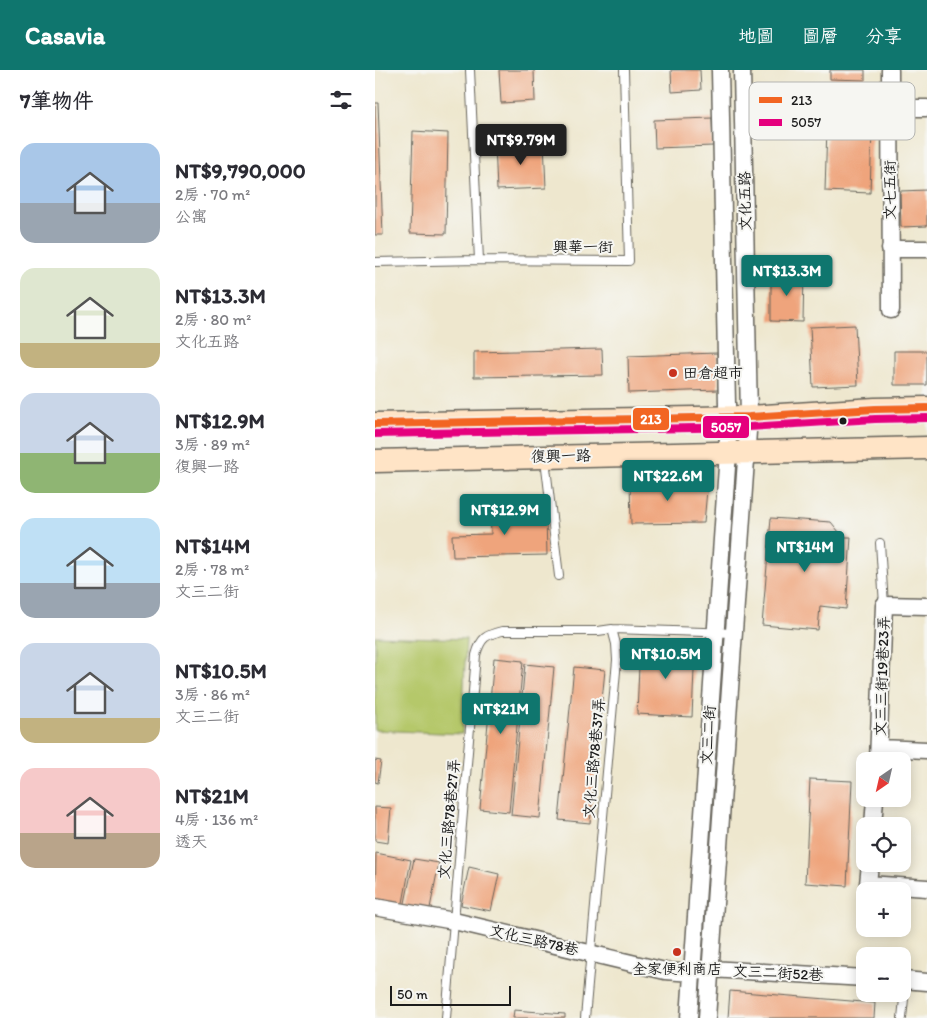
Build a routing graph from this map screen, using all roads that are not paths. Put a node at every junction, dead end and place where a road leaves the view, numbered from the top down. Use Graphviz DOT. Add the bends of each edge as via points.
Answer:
graph roads {
  1 [pos="470,70"];
  2 [pos="624,70"];
  3 [pos="720,70"];
  4 [pos="742,70"];
  5 [pos="890,140"];
  6 [pos="890,249"];
  7 [pos="927,249"];
  8 [pos="479,260"];
  9 [pos="375,262"];
  10 [pos="891,310"];
  11 [pos="927,408"];
  12 [pos="738,417"];
  13 [pos="375,424"];
  14 [pos="927,448"];
  15 [pos="737,453"];
  16 [pos="545,457"];
  17 [pos="375,461"];
  18 [pos="880,543"];
  19 [pos="559,576"];
  20 [pos="883,605"];
  21 [pos="927,606"];
  22 [pos="612,629"];
  23 [pos="715,632"];
  24 [pos="734,633"];
  25 [pos="927,750"];
  26 [pos="879,752"];
  27 [pos="903,752"];
  28 [pos="869,872"];
  29 [pos="927,888"];
  30 [pos="375,906"];
  31 [pos="454,921"];
  32 [pos="590,953"];
  33 [pos="711,969"];
  34 [pos="692,973"];
  35 [pos="856,977"];
  36 [pos="911,981"];
  37 [pos="927,982"];
  38 [pos="903,1002"];
  39 [pos="446,1018"];
  40 [pos="585,1018"];
  41 [pos="689,1018"];
  42 [pos="707,1018"];
  43 [pos="902,1018"];
  1 -- 8 [label="lane"];
  2 -- 8 [label="lane, 興華一街" via="629,261"];
  3 -- 12 [label="street, 文化五路"];
  4 -- 12 [label="street, 文化五路"];
  5 -- 6 [label="street, 文七五街"];
  6 -- 7 [label="street"];
  6 -- 10 [label="street, 文七五街"];
  8 -- 9 [label="lane, 興華一街"];
  11 -- 12 [label="main road"];
  12 -- 13 [label="main road"];
  12 -- 15 [label="street, 文化五路"];
  14 -- 15 [label="main road, 復興一路"];
  15 -- 16 [label="main road, 復興一路"];
  15 -- 23 [label="street, 文三二街"];
  15 -- 24 [label="street, 文三二街"];
  16 -- 17 [label="main road, 復興一路"];
  16 -- 19 [label="lane"];
  18 -- 20 [label="lane"];
  20 -- 21 [label="street"];
  20 -- 26 [label="street, 文三三街19巷23弄"];
  22 -- 23 [label="lane"];
  22 -- 31 [label="lane, 文化三路78巷27弄" via="502,631 487,634 479,643"];
  22 -- 32 [label="lane, 文化三路78巷37弄" via="617,660"];
  23 -- 24 [label="lane"];
  23 -- 34 [label="street, 文三二街"];
  24 -- 33 [label="street, 文三二街"];
  25 -- 27 [label="street"];
  28 -- 29 [label="street" via="868,884"];
  30 -- 31 [label="street, 文化三路78巷"];
  31 -- 32 [label="street, 文化三路78巷"];
  31 -- 39 [label="lane, 文化三路78巷27弄"];
  32 -- 34 [label="street, 文化三路78巷" via="665,971"];
  32 -- 40 [label="lane, 文化三路78巷37弄"];
  33 -- 34 [label="street, 文三二街52巷"];
  33 -- 35 [label="street, 文三二街52巷"];
  33 -- 42 [label="street, 文三二街"];
  34 -- 41 [label="street, 文三二街"];
  36 -- 37 [label="street"];
  38 -- 43 [label="lane"];
}
